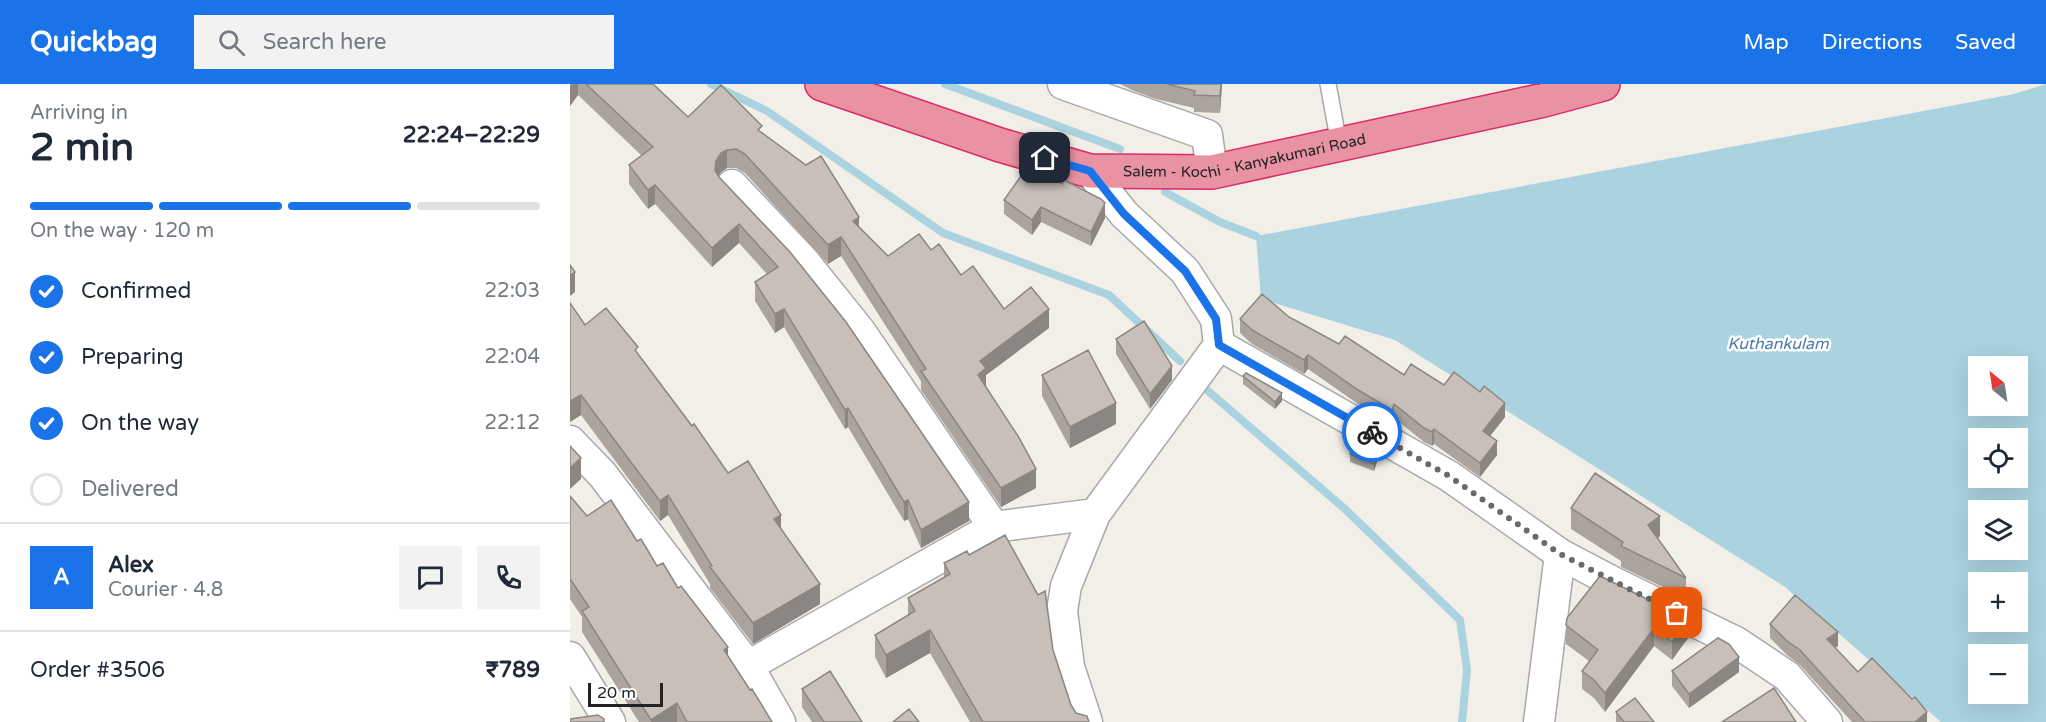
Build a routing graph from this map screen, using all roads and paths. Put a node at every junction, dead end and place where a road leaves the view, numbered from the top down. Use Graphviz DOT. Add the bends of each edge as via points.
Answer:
graph roads {
  1 [pos="822,84"];
  2 [pos="1063,84"];
  3 [pos="1328,84"];
  4 [pos="1603,84"];
  5 [pos="1542,92"];
  6 [pos="1339,144"];
  7 [pos="1090,171"];
  8 [pos="1212,172"];
  9 [pos="732,184"];
  10 [pos="1219,345"];
  11 [pos="570,441"];
  12 [pos="1095,513"];
  13 [pos="994,527"];
  14 [pos="1560,554"];
  15 [pos="570,657"];
  16 [pos="748,666"];
  17 [pos="610,722"];
  18 [pos="780,722"];
  19 [pos="1087,722"];
  20 [pos="1539,722"];
  21 [pos="1827,722"];
  1 -- 7 [label="highway, Salem - Kochi - Kanyakumari Road" via="1000,145"];
  2 -- 8 [label="street" via="1207,135"];
  3 -- 6 [label="lane"];
  4 -- 5 [label="highway, Salem - Kochi - Kanyakumari Road"];
  5 -- 6 [label="highway, Salem - Kochi - Kanyakumari Road"];
  6 -- 8 [label="highway, Salem - Kochi - Kanyakumari Road"];
  7 -- 8 [label="highway, Salem - Kochi - Kanyakumari Road"];
  7 -- 10 [label="street" via="1124,214 1185,271 1216,319"];
  9 -- 13 [label="street" via="803,260 860,331"];
  10 -- 12 [label="street"];
  10 -- 14 [label="street" via="1449,476"];
  11 -- 16 [label="street" via="602,474"];
  12 -- 13 [label="street"];
  12 -- 19 [label="street" via="1066,586 1062,611 1070,668"];
  13 -- 16 [label="street"];
  14 -- 20 [label="street"];
  14 -- 21 [label="street" via="1736,642 1786,676"];
  15 -- 17 [label="street"];
  16 -- 18 [label="street"];
}
